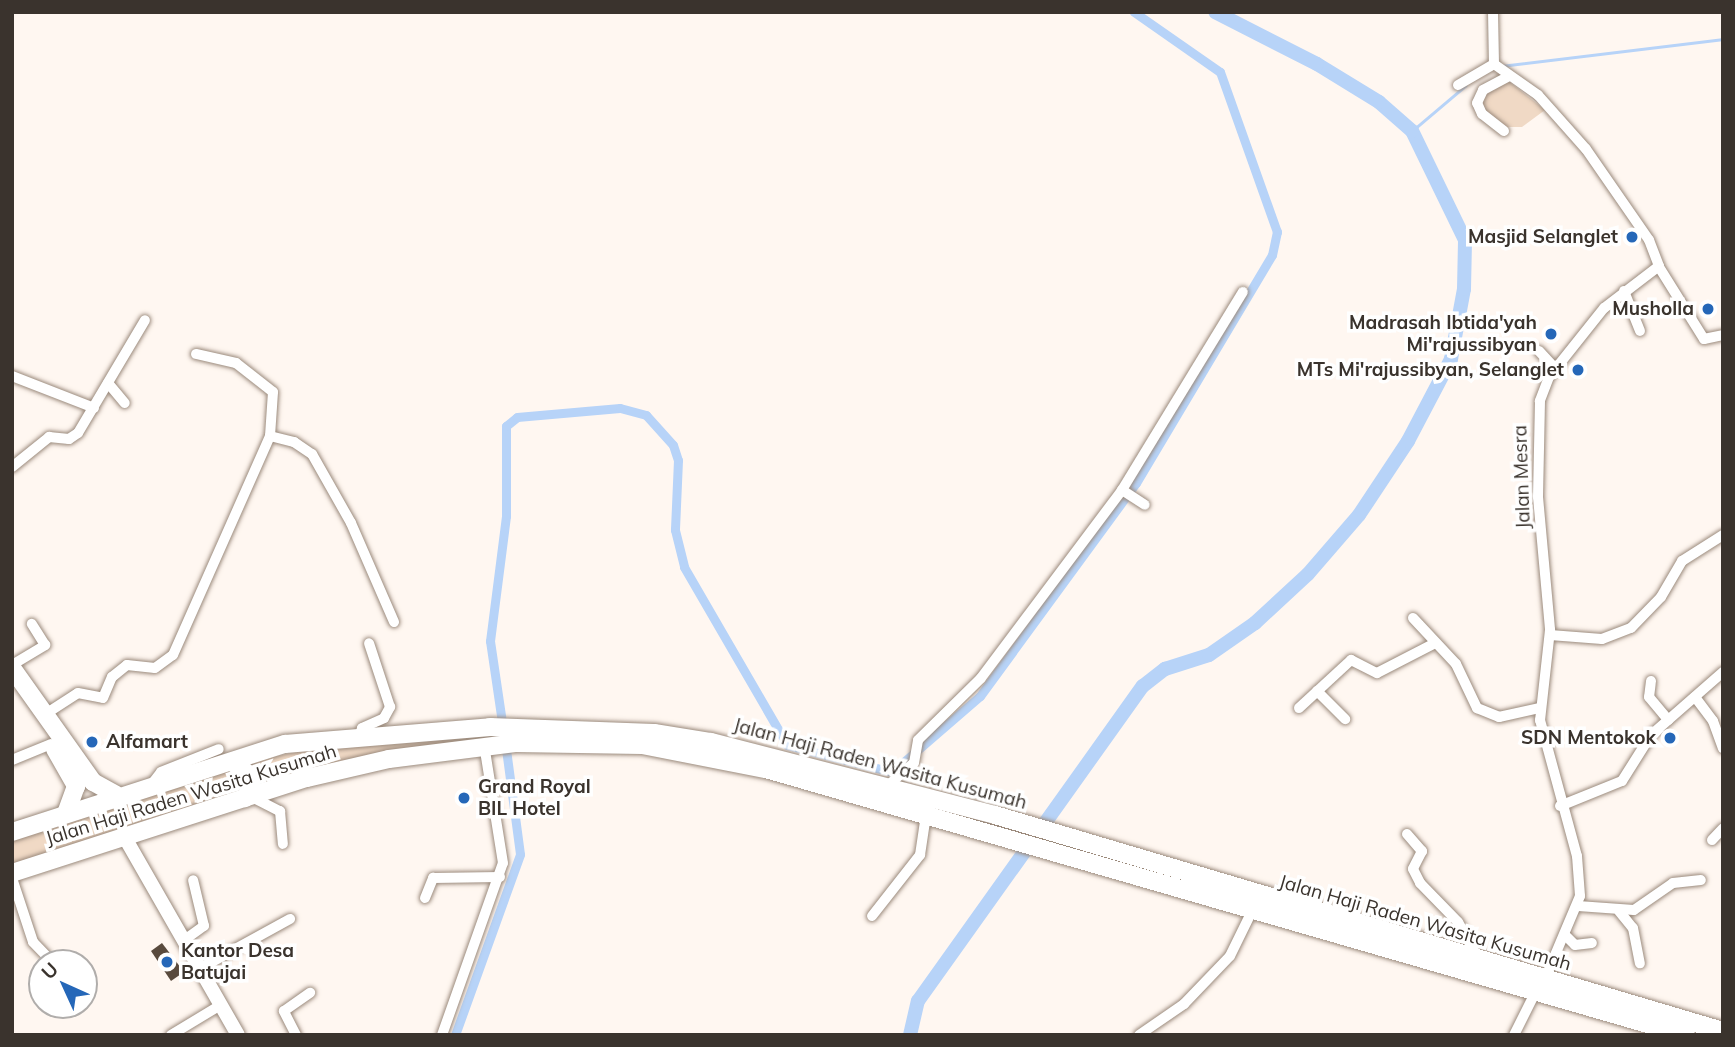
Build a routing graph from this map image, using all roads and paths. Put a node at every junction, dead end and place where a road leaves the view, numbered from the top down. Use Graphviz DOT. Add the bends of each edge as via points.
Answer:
graph roads {
  1 [pos="1493,12"];
  2 [pos="1502,70"];
  3 [pos="1458,85"];
  4 [pos="1504,131"];
  5 [pos="1659,267"];
  6 [pos="1243,292"];
  7 [pos="1624,292"];
  8 [pos="145,320"];
  9 [pos="1640,331"];
  10 [pos="1723,335"];
  11 [pos="1539,352"];
  12 [pos="196,354"];
  13 [pos="1555,368"];
  14 [pos="12,376"];
  15 [pos="108,383"];
  16 [pos="125,403"];
  17 [pos="94,408"];
  18 [pos="270,436"];
  19 [pos="12,467"];
  20 [pos="1123,491"];
  21 [pos="1145,505"];
  22 [pos="1723,535"];
  23 [pos="1413,618"];
  24 [pos="394,622"];
  25 [pos="32,624"];
  26 [pos="1550,635"];
  27 [pos="369,643"];
  28 [pos="1435,643"];
  29 [pos="1723,672"];
  30 [pos="13,674"];
  31 [pos="1651,681"];
  32 [pos="1317,691"];
  33 [pos="1695,697"];
  34 [pos="1299,708"];
  35 [pos="1540,708"];
  36 [pos="44,715"];
  37 [pos="1345,719"];
  38 [pos="1668,720"];
  39 [pos="360,736"];
  40 [pos="488,739"];
  41 [pos="51,744"];
  42 [pos="1723,748"];
  43 [pos="710,749"];
  44 [pos="225,755"];
  45 [pos="12,760"];
  46 [pos="885,788"];
  47 [pos="116,795"];
  48 [pos="247,797"];
  49 [pos="1560,806"];
  50 [pos="67,811"];
  51 [pos="926,815"];
  52 [pos="992,823"];
  53 [pos="1723,828"];
  54 [pos="12,831"];
  55 [pos="1406,834"];
  56 [pos="124,836"];
  57 [pos="1712,841"];
  58 [pos="283,844"];
  59 [pos="1083,849"];
  60 [pos="12,876"];
  61 [pos="500,877"];
  62 [pos="193,880"];
  63 [pos="1701,880"];
  64 [pos="425,898"];
  65 [pos="1578,906"];
  66 [pos="1253,909"];
  67 [pos="1619,910"];
  68 [pos="872,916"];
  69 [pos="290,919"];
  70 [pos="1567,937"];
  71 [pos="183,941"];
  72 [pos="1591,943"];
  73 [pos="39,949"];
  74 [pos="1454,961"];
  75 [pos="1480,962"];
  76 [pos="1640,963"];
  77 [pos="199,969"];
  78 [pos="1543,981"];
  79 [pos="310,993"];
  80 [pos="219,1006"];
  81 [pos="1652,1018"];
  82 [pos="1723,1031"];
  83 [pos="172,1035"];
  84 [pos="238,1035"];
  85 [pos="296,1035"];
  86 [pos="442,1035"];
  87 [pos="1139,1035"];
  88 [pos="1514,1035"];
  89 [pos="1686,1035"];
  1 -- 2 [label="street"];
  2 -- 3 [label="street"];
  2 -- 4 [label="street" via="1477,103 1482,114"];
  2 -- 5 [label="street" via="1545,101 1586,149 1649,240"];
  5 -- 7 [label="street, Jalan Mesra"];
  5 -- 10 [label="street" via="1704,339"];
  6 -- 20 [label="street"];
  7 -- 9 [label="street"];
  7 -- 13 [label="street, Jalan Mesra"];
  8 -- 15 [label="street"];
  11 -- 13 [label="street"];
  12 -- 18 [label="street" via="236,363 273,392"];
  13 -- 26 [label="street, Jalan Mesra" via="1545,385 1536,430"];
  14 -- 17 [label="street"];
  15 -- 16 [label="street"];
  15 -- 17 [label="street"];
  17 -- 19 [label="street" via="74,438 49,437"];
  18 -- 24 [label="street" via="294,442 312,454 351,523"];
  18 -- 36 [label="street" via="173,655 155,668 127,665 112,677 103,698 78,693"];
  20 -- 21 [label="street"];
  20 -- 46 [label="street" via="981,678"];
  22 -- 26 [label="street" via="1682,561 1661,597 1631,628 1607,639"];
  23 -- 28 [label="street"];
  25 -- 30 [label="street" via="45,645"];
  26 -- 35 [label="street, Jalan Mesra"];
  27 -- 39 [label="street" via="390,707 384,718 362,728"];
  28 -- 32 [label="street" via="1377,673 1351,660"];
  28 -- 35 [label="street" via="1456,664 1473,702 1484,713 1499,717"];
  29 -- 33 [label="street"];
  30 -- 36 [label="highway"];
  30 -- 41 [label="highway"];
  31 -- 38 [label="street" via="1649,697"];
  32 -- 34 [label="street"];
  32 -- 37 [label="street"];
  33 -- 38 [label="street"];
  33 -- 42 [label="street" via="1715,726"];
  35 -- 49 [label="street, Jalan Mesra"];
  36 -- 47 [label="highway" via="93,782"];
  38 -- 49 [label="street" via="1642,746 1622,781"];
  39 -- 40 [label="highway, Jalan Haji Raden Wasita Kusumah"];
  39 -- 44 [label="highway, Jalan Haji Raden Wasita Kusumah"];
  40 -- 43 [label="highway, Jalan Haji Raden Wasita Kusumah" via="514,735"];
  40 -- 48 [label="highway, Jalan Haji Raden Wasita Kusumah" via="367,764"];
  40 -- 61 [label="street" via="502,850"];
  41 -- 45 [label="street"];
  41 -- 50 [label="highway" via="76,786"];
  43 -- 46 [label="highway, Jalan Haji Raden Wasita Kusumah"];
  43 -- 51 [label="highway, Jalan Haji Raden Wasita Kusumah"];
  44 -- 47 [label="highway, Jalan Haji Raden Wasita Kusumah"];
  44 -- 48 [label="highway" via="250,775"];
  46 -- 52 [label="highway, Jalan Haji Raden Wasita Kusumah"];
  47 -- 50 [label="highway, Jalan Haji Raden Wasita Kusumah"];
  48 -- 56 [label="highway, Jalan Haji Raden Wasita Kusumah"];
  48 -- 58 [label="street" via="280,811"];
  49 -- 65 [label="street, Jalan Mesra" via="1577,856"];
  50 -- 54 [label="highway, Jalan Haji Raden Wasita Kusumah"];
  51 -- 52 [label="highway, Jalan Haji Raden Wasita Kusumah"];
  51 -- 68 [label="street" via="920,855"];
  52 -- 59 [label="highway, Jalan Haji Raden Wasita Kusumah"];
  53 -- 57 [label="street"];
  55 -- 75 [label="street" via="1421,849 1413,869 1420,883 1458,922"];
  56 -- 60 [label="highway, Jalan Haji Raden Wasita Kusumah"];
  56 -- 71 [label="main road"];
  59 -- 66 [label="highway, Jalan Haji Raden Wasita Kusumah"];
  59 -- 74 [label="highway, Jalan Haji Raden Wasita Kusumah"];
  60 -- 73 [label="street"];
  61 -- 64 [label="street" via="433,878"];
  61 -- 86 [label="street"];
  62 -- 71 [label="street" via="204,926"];
  63 -- 67 [label="street" via="1673,883 1643,907"];
  65 -- 67 [label="street"];
  65 -- 70 [label="street, Jalan Mesra"];
  66 -- 74 [label="highway, Jalan Haji Raden Wasita Kusumah"];
  66 -- 87 [label="street" via="1230,957 1184,1003"];
  67 -- 76 [label="street" via="1633,928"];
  69 -- 77 [label="street"];
  70 -- 72 [label="street" via="1575,944"];
  70 -- 78 [label="street, Jalan Mesra"];
  71 -- 77 [label="main road"];
  74 -- 75 [label="highway, Jalan Haji Raden Wasita Kusumah"];
  74 -- 78 [label="highway, Jalan Haji Raden Wasita Kusumah"];
  75 -- 78 [label="highway, Jalan Haji Raden Wasita Kusumah"];
  77 -- 80 [label="main road"];
  78 -- 81 [label="highway, Jalan Haji Raden Wasita Kusumah"];
  78 -- 88 [label="street, Jalan Mesra"];
  79 -- 85 [label="street" via="284,1011"];
  80 -- 83 [label="street"];
  80 -- 84 [label="main road"];
  81 -- 82 [label="highway, Jalan Haji Raden Wasita Kusumah"];
  81 -- 89 [label="highway, Jalan Haji Raden Wasita Kusumah"];
}
